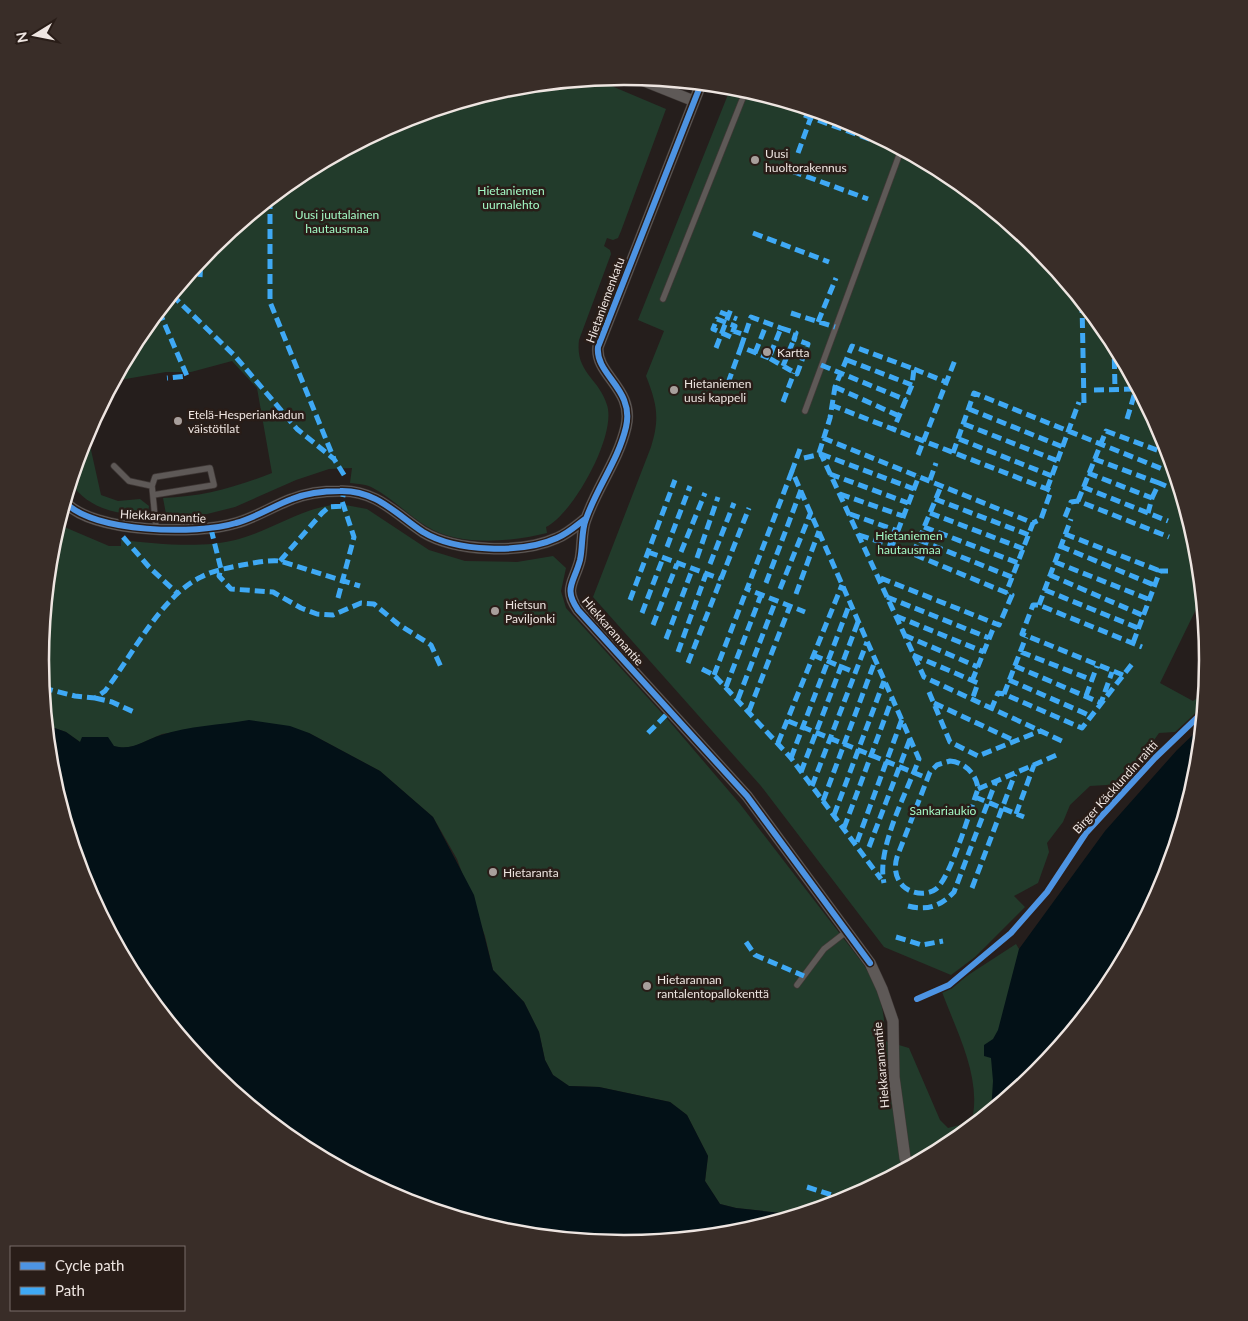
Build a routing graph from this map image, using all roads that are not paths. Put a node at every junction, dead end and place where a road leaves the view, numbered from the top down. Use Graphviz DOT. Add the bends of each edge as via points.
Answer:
graph roads {
  1 [pos="657,86"];
  2 [pos="699,90"];
  3 [pos="743,98"];
  4 [pos="694,101"];
  5 [pos="899,155"];
  6 [pos="663,299"];
  7 [pos="805,411"];
  8 [pos="114,466"];
  9 [pos="152,486"];
  10 [pos="153,495"];
  11 [pos="70,506"];
  12 [pos="585,520"];
  13 [pos="156,528"];
  14 [pos="846,932"];
  15 [pos="797,985"];
  16 [pos="907,1161"];
  1 -- 4 [label="street"];
  2 -- 4 [label="street, Hietaniemenkatu"];
  3 -- 6 [label="lane"];
  4 -- 12 [label="street, Hietaniemenkatu" via="598,347 599,359 622,394 627,409 626,426 610,472"];
  5 -- 7 [label="lane"];
  8 -- 9 [label="lane" via="129,481"];
  9 -- 10 [label="lane"];
  9 -- 10 [label="lane" via="155,477 210,468 214,485"];
  10 -- 13 [label="lane"];
  11 -- 13 [label="street, Hiekkarannantie" via="82,516 96,521"];
  12 -- 13 [label="street, Hiekkarannantie" via="553,540 516,548 475,546 426,533 386,503 370,496 328,491 293,498 237,523 211,529"];
  12 -- 14 [label="street, Hiekkarannantie" via="570,598 747,796"];
  14 -- 15 [label="lane" via="824,949"];
  14 -- 16 [label="street, Hiekkarannantie" via="870,963 893,1021 894,1077"];
}
